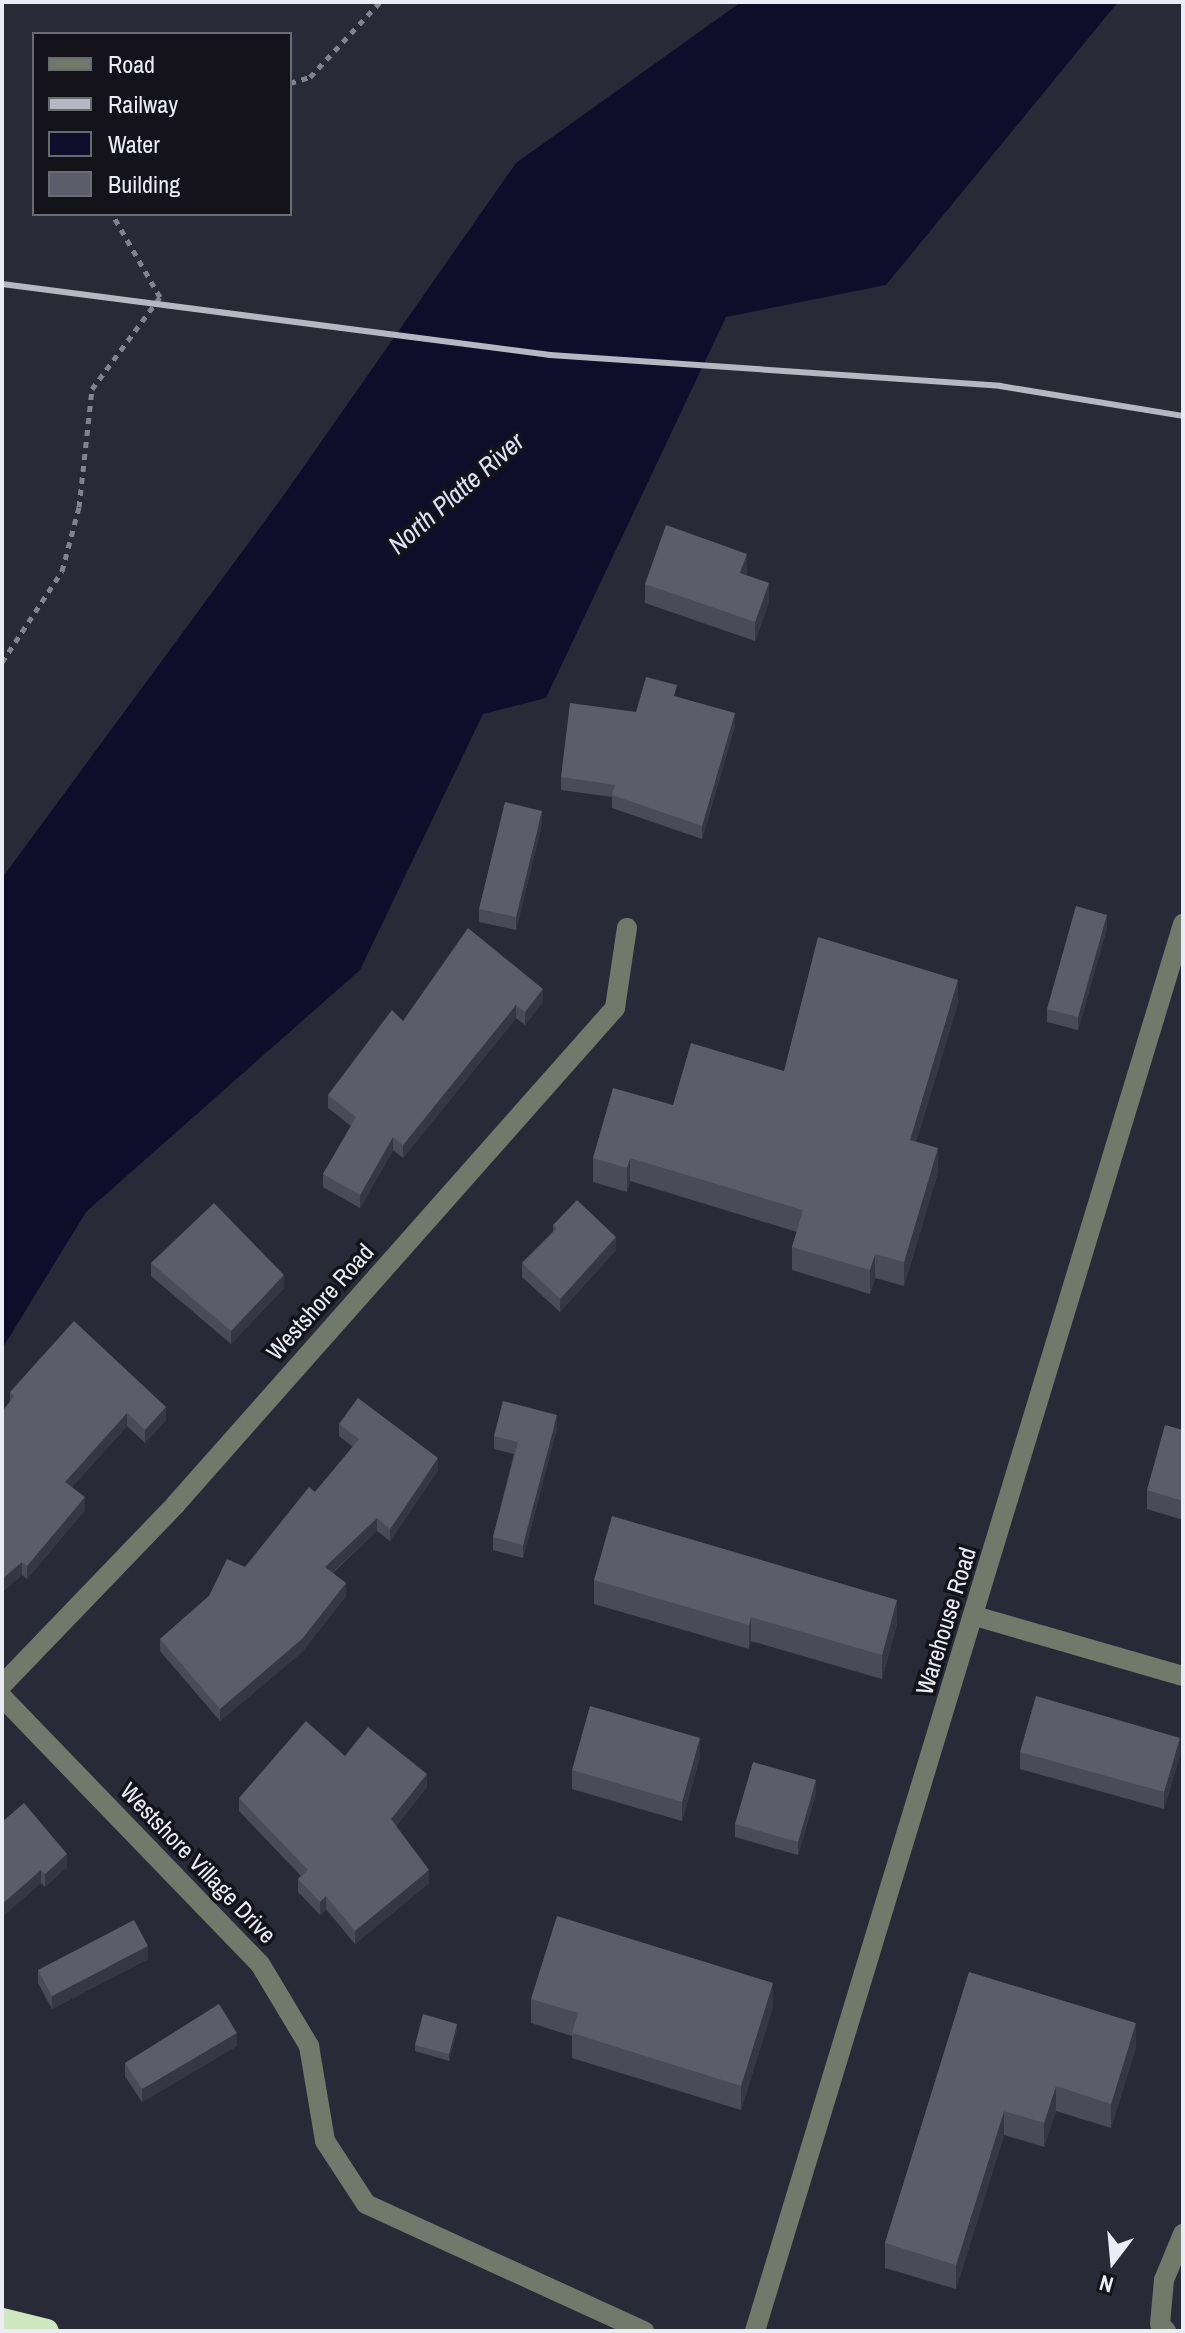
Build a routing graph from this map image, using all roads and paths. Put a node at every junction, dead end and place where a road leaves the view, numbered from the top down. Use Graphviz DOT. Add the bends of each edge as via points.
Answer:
graph roads {
  1 [pos="380,2"];
  2 [pos="292,82"];
  3 [pos="113,216"];
  4 [pos="2,662"];
  5 [pos="1183,924"];
  6 [pos="627,928"];
  7 [pos="975,1616"];
  8 [pos="1183,1676"];
  9 [pos="2,1685"];
  10 [pos="2,1697"];
  11 [pos="1180,2247"];
  12 [pos="2,2320"];
  13 [pos="47,2331"];
  14 [pos="644,2331"];
  15 [pos="755,2331"];
  16 [pos="1166,2331"];
  1 -- 2 [label="path" via="310,77"];
  3 -- 4 [label="path" via="160,297 92,389 79,507 62,571"];
  5 -- 7 [label="street, Warehouse Road"];
  6 -- 9 [label="street, Westshore Road" via="615,1008 175,1505"];
  7 -- 8 [label="street"];
  7 -- 15 [label="street, Warehouse Road"];
  10 -- 14 [label="street, Westshore Village Drive" via="260,1964 309,2046 325,2141 366,2204"];
  11 -- 16 [label="street" via="1160,2324"];
  12 -- 13 [label="highway"];
}
